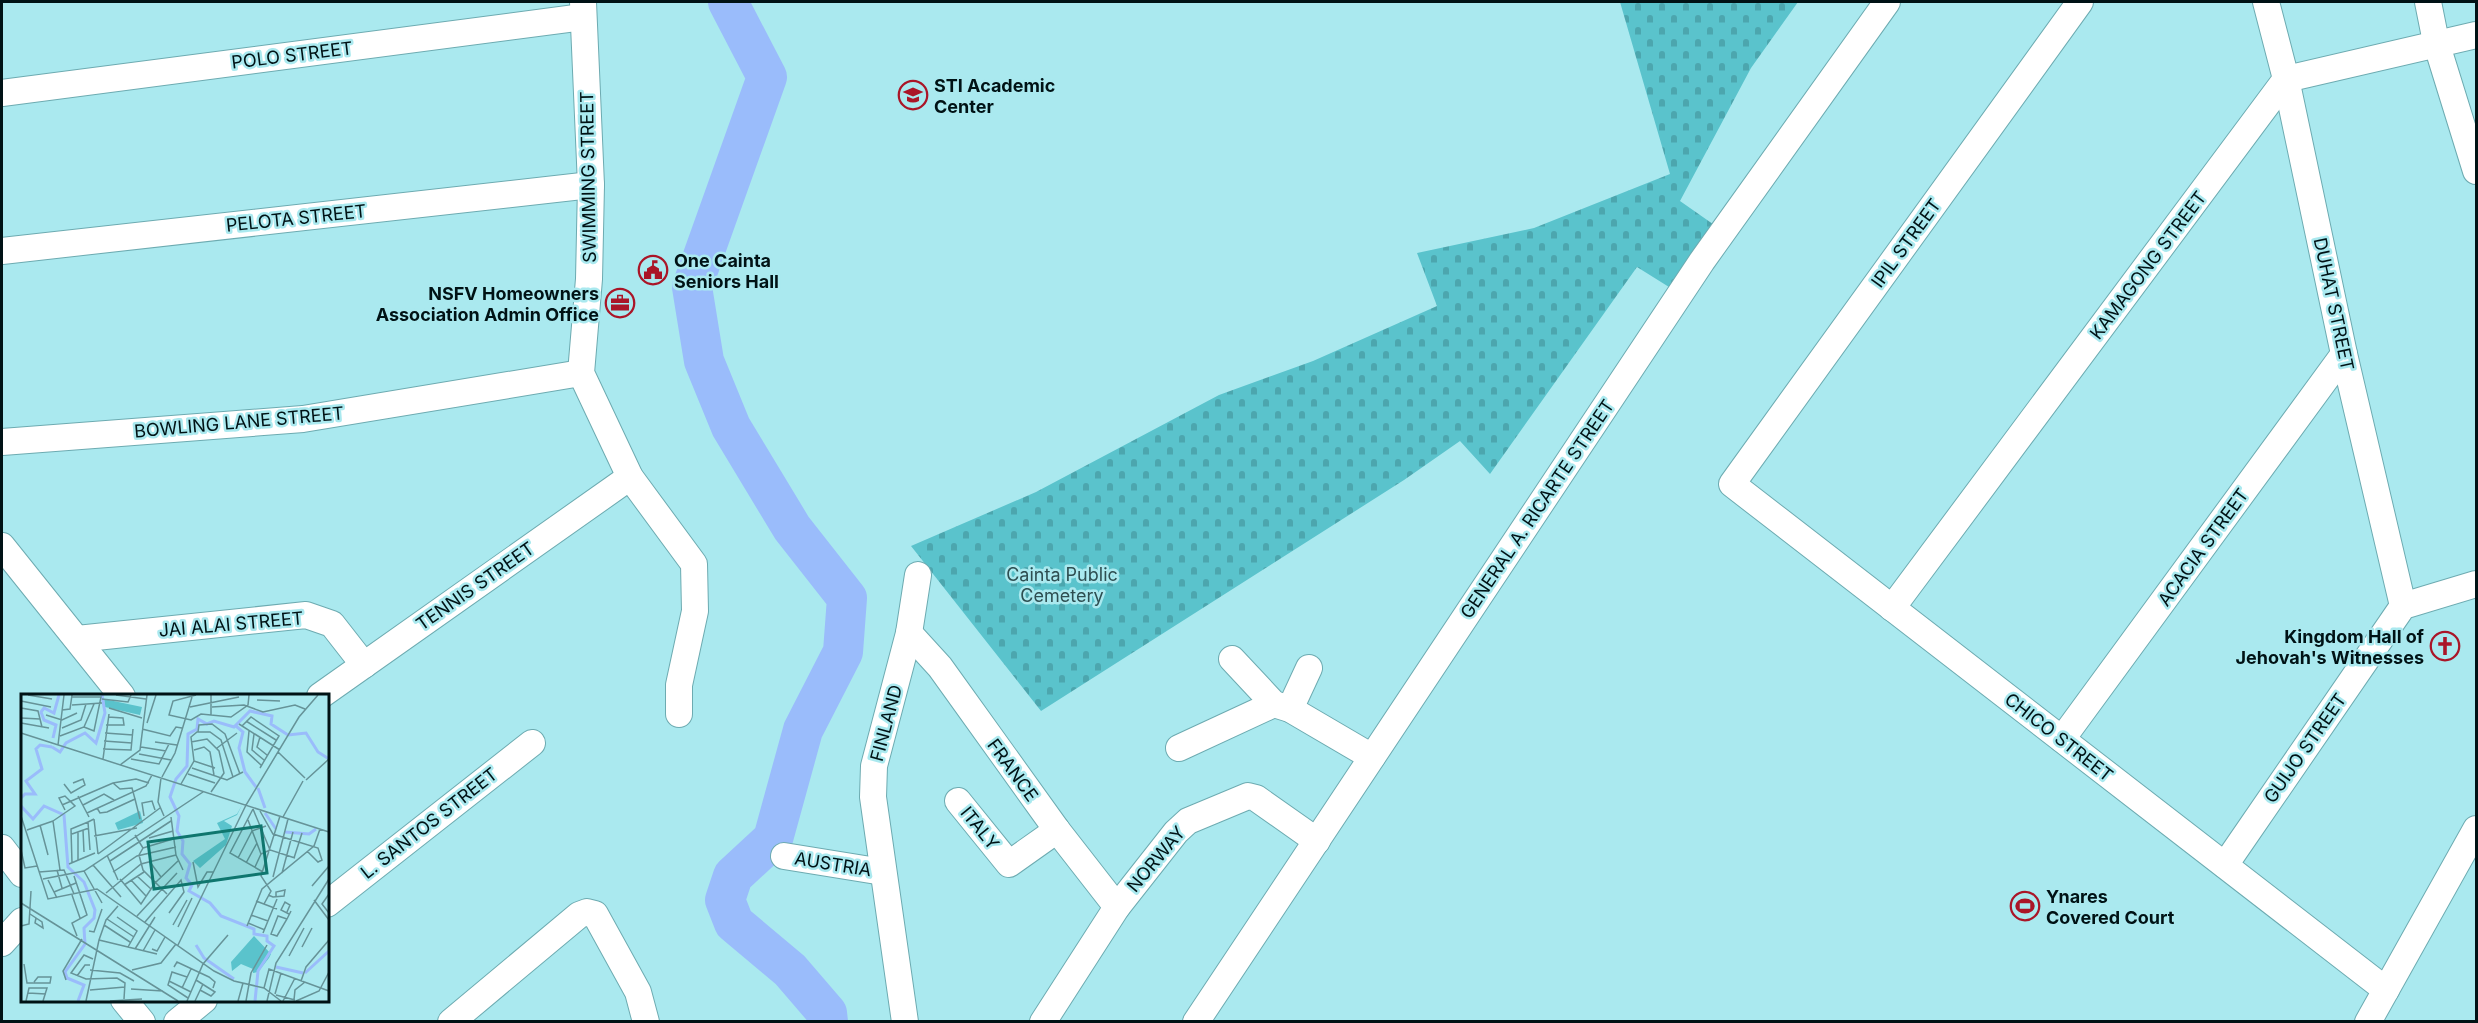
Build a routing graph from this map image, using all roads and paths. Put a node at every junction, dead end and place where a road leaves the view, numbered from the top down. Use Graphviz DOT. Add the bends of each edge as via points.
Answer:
graph roads {
  1 [pos="1887,2"];
  2 [pos="2080,2"];
  3 [pos="2266,2"];
  4 [pos="2428,2"];
  5 [pos="583,9"];
  6 [pos="2476,35"];
  7 [pos="2436,42"];
  8 [pos="2286,79"];
  9 [pos="2,93"];
  10 [pos="2476,171"];
  11 [pos="591,185"];
  12 [pos="2,251"];
  13 [pos="2344,354"];
  14 [pos="581,373"];
  15 [pos="2,442"];
  16 [pos="630,477"];
  17 [pos="1732,484"];
  18 [pos="2,546"];
  19 [pos="918,575"];
  20 [pos="2476,584"];
  21 [pos="2403,606"];
  22 [pos="1892,608"];
  23 [pos="909,633"];
  24 [pos="77,639"];
  25 [pos="1232,659"];
  26 [pos="364,664"];
  27 [pos="1309,668"];
  28 [pos="120,694"];
  29 [pos="323,694"];
  30 [pos="1282,706"];
  31 [pos="679,714"];
  32 [pos="2062,739"];
  33 [pos="532,743"];
  34 [pos="1179,748"];
  35 [pos="1372,757"];
  36 [pos="958,801"];
  37 [pos="2476,829"];
  38 [pos="1057,830"];
  39 [pos="1317,842"];
  40 [pos="2,848"];
  41 [pos="784,856"];
  42 [pos="2225,865"];
  43 [pos="883,872"];
  44 [pos="21,873"];
  45 [pos="328,903"];
  46 [pos="1117,907"];
  47 [pos="21,922"];
  48 [pos="2,943"];
  49 [pos="2386,990"];
  50 [pos="126,1002"];
  51 [pos="202,1002"];
  52 [pos="142,1022"];
  53 [pos="177,1022"];
  54 [pos="451,1022"];
  55 [pos="646,1022"];
  56 [pos="905,1022"];
  57 [pos="1043,1022"];
  58 [pos="1197,1022"];
  59 [pos="2368,1022"];
  1 -- 35 [label="street, GENERAL A. RICARTE STREET" via="1702,261"];
  2 -- 17 [label="street, IPIL STREET"];
  3 -- 8 [label="street, DUHAT STREET"];
  4 -- 7 [label="street"];
  5 -- 9 [label="street, POLO STREET"];
  5 -- 11 [label="street, SWIMMING STREET"];
  6 -- 7 [label="street"];
  7 -- 8 [label="street"];
  7 -- 10 [label="street"];
  8 -- 13 [label="street, DUHAT STREET"];
  8 -- 22 [label="street, KAMAGONG STREET"];
  11 -- 12 [label="street, PELOTA STREET"];
  11 -- 14 [label="street, SWIMMING STREET" via="590,279"];
  13 -- 21 [label="street, DUHAT STREET"];
  13 -- 32 [label="street, ACACIA STREET"];
  14 -- 15 [label="street, BOWLING LANE STREET" via="303,419"];
  14 -- 16 [label="street"];
  16 -- 26 [label="street, TENNIS STREET"];
  16 -- 31 [label="street" via="694,564 696,611 679,685"];
  17 -- 22 [label="street, CHICO STREET"];
  18 -- 24 [label="street"];
  19 -- 23 [label="street, FINLAND"];
  20 -- 21 [label="street"];
  21 -- 42 [label="street, GUIJO STREET"];
  22 -- 32 [label="street, CHICO STREET"];
  23 -- 38 [label="street, FRANCE" via="940,667"];
  23 -- 43 [label="street, FINLAND" via="874,766 873,797"];
  24 -- 26 [label="street, JAI ALAI STREET" via="306,615 332,624"];
  24 -- 28 [label="street"];
  25 -- 30 [label="street"];
  26 -- 29 [label="street, TENNIS STREET"];
  27 -- 30 [label="street"];
  30 -- 34 [label="street"];
  30 -- 35 [label="street"];
  32 -- 42 [label="street, CHICO STREET"];
  33 -- 45 [label="street, L. SANTOS STREET"];
  35 -- 39 [label="street, GENERAL A. RICARTE STREET"];
  36 -- 38 [label="street, ITALY" via="1009,864"];
  37 -- 49 [label="street"];
  38 -- 46 [label="street, FRANCE"];
  39 -- 46 [label="street, NORWAY" via="1264,803 1248,796 1188,821"];
  39 -- 58 [label="street, GENERAL A. RICARTE STREET"];
  40 -- 44 [label="street"];
  41 -- 43 [label="street, AUSTRIA"];
  42 -- 49 [label="street, CHICO STREET"];
  43 -- 56 [label="street"];
  46 -- 57 [label="street, NORWAY"];
  47 -- 48 [label="street"];
  49 -- 59 [label="street"];
  50 -- 52 [label="street"];
  51 -- 53 [label="street"];
  54 -- 55 [label="street" via="587,912 595,914 638,992"];
}
